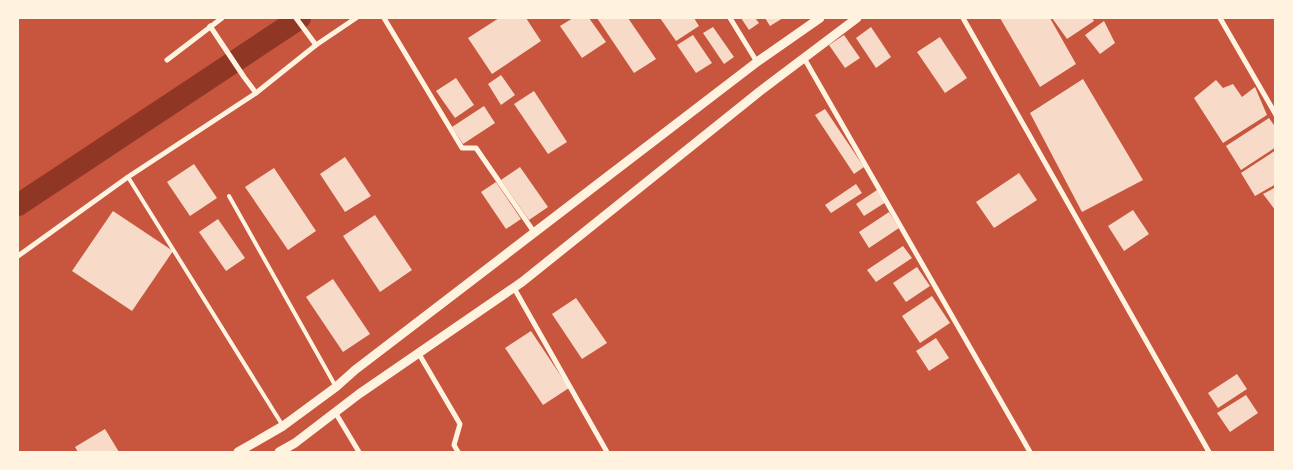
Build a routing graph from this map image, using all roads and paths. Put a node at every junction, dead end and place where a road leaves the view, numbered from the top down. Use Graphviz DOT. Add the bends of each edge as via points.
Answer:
graph roads {
  1 [pos="222,18"];
  2 [pos="296,18"];
  3 [pos="356,18"];
  4 [pos="384,18"];
  5 [pos="730,18"];
  6 [pos="820,18"];
  7 [pos="857,18"];
  8 [pos="963,18"];
  9 [pos="1220,18"];
  10 [pos="210,26"];
  11 [pos="316,45"];
  12 [pos="804,58"];
  13 [pos="167,60"];
  14 [pos="757,62"];
  15 [pos="256,93"];
  16 [pos="1276,115"];
  17 [pos="128,177"];
  18 [pos="230,196"];
  19 [pos="534,232"];
  20 [pos="18,256"];
  21 [pos="514,288"];
  22 [pos="419,354"];
  23 [pos="336,386"];
  24 [pos="335,412"];
  25 [pos="283,426"];
  26 [pos="238,452"];
  27 [pos="279,452"];
  28 [pos="359,452"];
  29 [pos="458,452"];
  30 [pos="608,452"];
  31 [pos="1030,452"];
  32 [pos="1209,452"];
  1 -- 10 [label="street"];
  2 -- 11 [label="street"];
  3 -- 11 [label="street"];
  4 -- 19 [label="street" via="462,148 476,148"];
  5 -- 14 [label="street"];
  6 -- 14 [label="street"];
  7 -- 12 [label="street"];
  8 -- 32 [label="street"];
  9 -- 16 [label="street"];
  10 -- 13 [label="street"];
  10 -- 15 [label="street"];
  11 -- 15 [label="street"];
  12 -- 21 [label="street"];
  12 -- 31 [label="street"];
  14 -- 19 [label="street"];
  15 -- 17 [label="street"];
  17 -- 20 [label="street"];
  17 -- 25 [label="lane"];
  18 -- 23 [label="lane"];
  19 -- 23 [label="street"];
  21 -- 22 [label="street"];
  21 -- 30 [label="street"];
  22 -- 24 [label="street"];
  22 -- 29 [label="street" via="460,424 454,445"];
  23 -- 25 [label="street"];
  24 -- 27 [label="street"];
  24 -- 28 [label="street"];
  25 -- 26 [label="street"];
}
